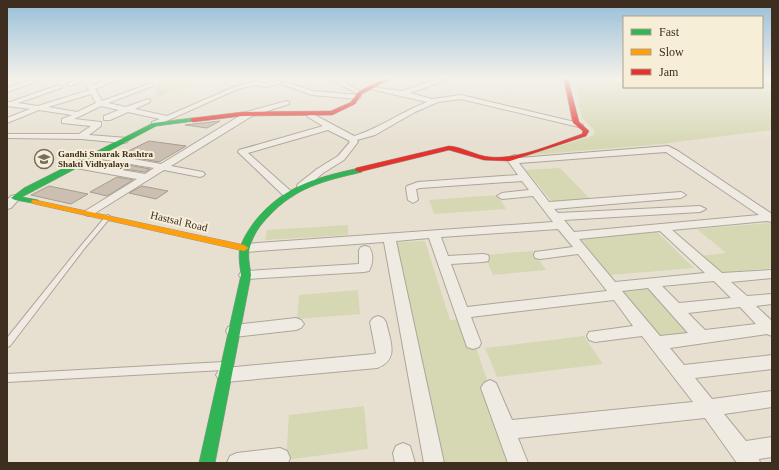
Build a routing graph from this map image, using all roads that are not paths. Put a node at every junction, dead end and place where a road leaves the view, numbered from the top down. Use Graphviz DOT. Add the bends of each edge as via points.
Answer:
graph roads {
  1 [pos="59,101"];
  2 [pos="98,101"];
  3 [pos="124,101"];
  4 [pos="148,101"];
  5 [pos="206,101"];
  6 [pos="354,101"];
  7 [pos="434,101"];
  8 [pos="478,101"];
  9 [pos="571,101"];
  10 [pos="287,103"];
  11 [pos="9,104"];
  12 [pos="114,107"];
  13 [pos="39,108"];
  14 [pos="126,110"];
  15 [pos="74,113"];
  16 [pos="249,114"];
  17 [pos="311,115"];
  18 [pos="107,118"];
  19 [pos="166,118"];
  20 [pos="7,121"];
  21 [pos="155,124"];
  22 [pos="579,125"];
  23 [pos="329,127"];
  24 [pos="7,136"];
  25 [pos="81,137"];
  26 [pos="353,139"];
  27 [pos="124,140"];
  28 [pos="95,155"];
  29 [pos="514,160"];
  30 [pos="76,164"];
  31 [pos="161,167"];
  32 [pos="200,174"];
  33 [pos="145,177"];
  34 [pos="524,178"];
  35 [pos="302,186"];
  36 [pos="536,194"];
  37 [pos="288,195"];
  38 [pos="681,195"];
  39 [pos="502,196"];
  40 [pos="15,198"];
  41 [pos="412,200"];
  42 [pos="7,206"];
  43 [pos="546,206"];
  44 [pos="700,209"];
  45 [pos="88,213"];
  46 [pos="108,217"];
  47 [pos="771,218"];
  48 [pos="563,226"];
  49 [pos="662,227"];
  50 [pos="434,234"];
  51 [pos="389,238"];
  52 [pos="244,248"];
  53 [pos="365,250"];
  54 [pos="583,250"];
  55 [pos="540,255"];
  56 [pos="483,258"];
  57 [pos="443,260"];
  58 [pos="772,274"];
  59 [pos="246,275"];
  60 [pos="719,277"];
  61 [pos="652,283"];
  62 [pos="615,291"];
  63 [pos="772,299"];
  64 [pos="743,301"];
  65 [pos="675,308"];
  66 [pos="462,313"];
  67 [pos="378,322"];
  68 [pos="296,324"];
  69 [pos="771,329"];
  70 [pos="646,330"];
  71 [pos="234,331"];
  72 [pos="595,336"];
  73 [pos="702,336"];
  74 [pos="473,343"];
  75 [pos="656,343"];
  76 [pos="7,344"];
  77 [pos="772,362"];
  78 [pos="226,371"];
  79 [pos="681,373"];
  80 [pos="7,378"];
  81 [pos="490,388"];
  82 [pos="772,399"];
  83 [pos="709,408"];
  84 [pos="506,430"];
  85 [pos="772,447"];
  86 [pos="746,457"];
  87 [pos="280,458"];
  88 [pos="206,463"];
  89 [pos="237,463"];
  90 [pos="434,463"];
  91 [pos="518,463"];
  1 -- 13 [label="street"];
  2 -- 12 [label="street"];
  2 -- 25 [label="street" via="63,121 98,124"];
  3 -- 12 [label="street"];
  4 -- 14 [label="street"];
  5 -- 19 [label="street"];
  6 -- 17 [label="street" via="336,112"];
  7 -- 26 [label="street"];
  8 -- 22 [label="street"];
  9 -- 22 [label="street" via="574,117"];
  10 -- 16 [label="street"];
  11 -- 13 [label="street"];
  12 -- 14 [label="street"];
  13 -- 15 [label="street"];
  13 -- 20 [label="street"];
  14 -- 18 [label="street"];
  14 -- 19 [label="street"];
  16 -- 17 [label="street"];
  16 -- 21 [label="street"];
  16 -- 31 [label="street"];
  17 -- 23 [label="street"];
  19 -- 21 [label="street"];
  21 -- 27 [label="street"];
  22 -- 29 [label="street" via="586,134"];
  23 -- 26 [label="street"];
  23 -- 37 [label="street" via="242,152"];
  24 -- 25 [label="street"];
  25 -- 27 [label="street"];
  26 -- 35 [label="street" via="353,144 341,158"];
  27 -- 28 [label="street"];
  28 -- 30 [label="street"];
  28 -- 31 [label="street"];
  29 -- 34 [label="street"];
  29 -- 35 [label="street" via="486,159 449,148"];
  29 -- 47 [label="street" via="673,151"];
  30 -- 33 [label="street"];
  30 -- 40 [label="street"];
  31 -- 32 [label="street"];
  31 -- 33 [label="street"];
  33 -- 45 [label="street"];
  34 -- 36 [label="street"];
  34 -- 41 [label="street" via="418,185 412,188"];
  35 -- 37 [label="street"];
  36 -- 39 [label="street"];
  36 -- 43 [label="street"];
  37 -- 52 [label="street" via="266,214 248,236"];
  38 -- 43 [label="street"];
  40 -- 42 [label="street"];
  40 -- 45 [label="street, Hastsal Road"];
  43 -- 48 [label="street"];
  44 -- 48 [label="street"];
  45 -- 46 [label="street, Hastsal Road"];
  46 -- 52 [label="street, Hastsal Road"];
  46 -- 76 [label="lane"];
  47 -- 49 [label="street"];
  48 -- 49 [label="street"];
  48 -- 50 [label="street"];
  48 -- 54 [label="street"];
  49 -- 60 [label="street"];
  50 -- 51 [label="street"];
  50 -- 57 [label="street"];
  51 -- 52 [label="street"];
  51 -- 90 [label="street"];
  52 -- 59 [label="street"];
  53 -- 59 [label="street" via="364,268"];
  54 -- 55 [label="street"];
  54 -- 62 [label="street"];
  56 -- 57 [label="street"];
  57 -- 66 [label="street"];
  58 -- 60 [label="street"];
  59 -- 71 [label="street"];
  60 -- 61 [label="street"];
  60 -- 64 [label="street"];
  61 -- 62 [label="street"];
  61 -- 65 [label="street"];
  62 -- 66 [label="street"];
  62 -- 70 [label="street"];
  63 -- 64 [label="street"];
  64 -- 65 [label="street"];
  64 -- 69 [label="street"];
  65 -- 73 [label="street"];
  66 -- 74 [label="street"];
  67 -- 78 [label="street" via="384,353 377,361"];
  68 -- 71 [label="street"];
  69 -- 73 [label="street"];
  70 -- 72 [label="street"];
  70 -- 75 [label="street"];
  71 -- 78 [label="street"];
  73 -- 75 [label="street"];
  75 -- 79 [label="street"];
  77 -- 79 [label="street"];
  78 -- 80 [label="lane"];
  78 -- 88 [label="street"];
  79 -- 83 [label="street"];
  81 -- 84 [label="street"];
  82 -- 83 [label="street"];
  83 -- 84 [label="street"];
  83 -- 86 [label="street"];
  84 -- 91 [label="street"];
  85 -- 86 [label="street"];
  87 -- 89 [label="street"];
}
